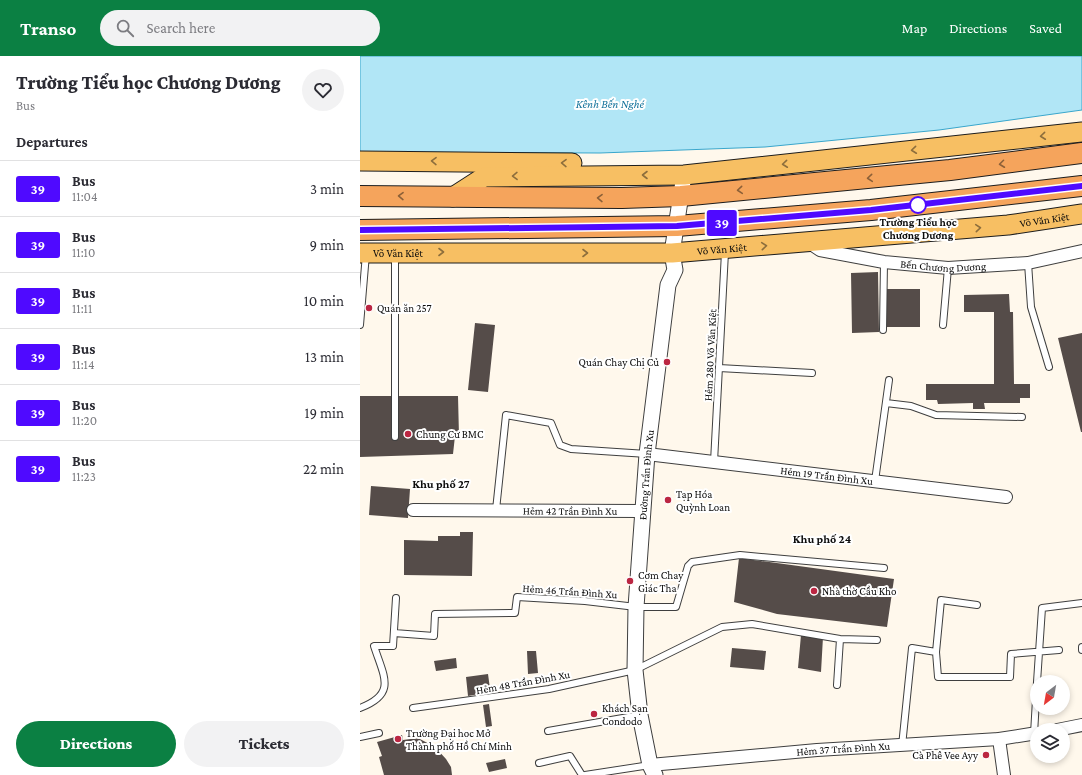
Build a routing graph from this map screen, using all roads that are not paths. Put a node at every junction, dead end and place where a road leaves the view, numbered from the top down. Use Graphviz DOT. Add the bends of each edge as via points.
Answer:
graph roads {
  1 [pos="1082,132"];
  2 [pos="1082,153"];
  3 [pos="360,161"];
  4 [pos="684,175"];
  5 [pos="615,176"];
  6 [pos="1082,186"];
  7 [pos="360,196"];
  8 [pos="681,196"];
  9 [pos="454,197"];
  10 [pos="1082,214"];
  11 [pos="677,226"];
  12 [pos="360,230"];
  13 [pos="808,242"];
  14 [pos="726,249"];
  15 [pos="1082,251"];
  16 [pos="395,252"];
  17 [pos="363,253"];
  18 [pos="672,253"];
  19 [pos="884,262"];
  20 [pos="1028,263"];
  21 [pos="948,268"];
  22 [pos="360,325"];
  23 [pos="943,325"];
  24 [pos="883,330"];
  25 [pos="1049,367"];
  26 [pos="719,368"];
  27 [pos="812,373"];
  28 [pos="889,380"];
  29 [pos="886,404"];
  30 [pos="1022,417"];
  31 [pos="395,437"];
  32 [pos="647,454"];
  33 [pos="714,462"];
  34 [pos="875,481"];
  35 [pos="1006,497"];
  36 [pos="413,510"];
  37 [pos="496,510"];
  38 [pos="643,511"];
  39 [pos="884,568"];
  40 [pos="396,598"];
  41 [pos="1082,603"];
  42 [pos="977,605"];
  43 [pos="636,607"];
  44 [pos="394,633"];
  45 [pos="840,639"];
  46 [pos="877,640"];
  47 [pos="1082,647"];
  48 [pos="1059,650"];
  49 [pos="1082,650"];
  50 [pos="936,652"];
  51 [pos="1039,652"];
  52 [pos="635,670"];
  53 [pos="1037,675"];
  54 [pos="837,685"];
  55 [pos="360,708"];
  56 [pos="413,708"];
  57 [pos="640,715"];
  58 [pos="1082,725"];
  59 [pos="1070,727"];
  60 [pos="548,731"];
  61 [pos="379,732"];
  62 [pos="1030,735"];
  63 [pos="360,737"];
  64 [pos="999,739"];
  65 [pos="902,746"];
  66 [pos="539,763"];
  67 [pos="653,770"];
  68 [pos="582,775"];
  69 [pos="585,775"];
  70 [pos="1004,775"];
  1 -- 4 [label="main road, one-way"];
  2 -- 8 [label="highway, one-way" via="950,170"];
  5 -- 3 [label="main road, one-way" via="588,163"];
  4 -- 5 [label="main road, one-way"];
  4 -- 8 [label="street, Đường Trần Ðình Xu"];
  5 -- 9 [label="main road, one-way" via="484,177"];
  6 -- 11 [label="highway, Võ Văn Kiệt" via="871,210"];
  9 -- 7 [label="highway, one-way"];
  8 -- 9 [label="highway, one-way"];
  8 -- 11 [label="street, Đường Trần Ðình Xu"];
  13 -- 10 [label="main road, Võ Văn Kiệt, one-way" via="1008,225"];
  11 -- 12 [label="highway, Võ Văn Kiệt"];
  11 -- 18 [label="street, Đường Trần Ðình Xu"];
  14 -- 13 [label="main road, Võ Văn Kiệt, one-way"];
  13 -- 19 [label="street, Bến Chương Dương" via="820,250"];
  14 -- 18 [label="main road, Võ Văn Kiệt"];
  14 -- 26 [label="lane, Hẻm 280 Võ Văn Kiệt"];
  15 -- 20 [label="street, Bến Chương Dương"];
  16 -- 17 [label="main road, Võ Văn Kiệt"];
  16 -- 18 [label="main road, Võ Văn Kiệt, one-way"];
  16 -- 31 [label="lane"];
  17 -- 22 [label="lane"];
  18 -- 32 [label="street, Đường Trần Ðình Xu" via="675,270 668,285"];
  19 -- 21 [label="street, Bến Chương Dương"];
  19 -- 24 [label="lane"];
  20 -- 21 [label="street, Bến Chương Dương"];
  20 -- 25 [label="lane" via="1031,307"];
  21 -- 23 [label="lane"];
  26 -- 27 [label="lane"];
  26 -- 33 [label="lane, Hẻm 280 Võ Văn Kiệt"];
  28 -- 29 [label="lane"];
  29 -- 30 [label="lane" via="911,406 943,416"];
  29 -- 34 [label="lane"];
  32 -- 33 [label="street, Hẻm 19 Trần Ðình Xu"];
  32 -- 37 [label="lane" via="571,450 560,445 551,423 506,415"];
  32 -- 38 [label="street, Đường Trần Ðình Xu"];
  33 -- 34 [label="street, Hẻm 19 Trần Ðình Xu"];
  34 -- 35 [label="street, Hẻm 19 Trần Ðình Xu"];
  36 -- 37 [label="street, Hẻm 42 Trần Ðình Xu"];
  37 -- 38 [label="street, Hẻm 42 Trần Ðình Xu"];
  38 -- 43 [label="street, Đường Trần Ðình Xu"];
  39 -- 43 [label="lane" via="740,555 692,562 688,566 676,607"];
  40 -- 44 [label="lane"];
  41 -- 51 [label="lane" via="1042,608"];
  42 -- 50 [label="lane" via="941,600"];
  43 -- 44 [label="lane, Hẻm 46 Trần Ðình Xu" via="585,601 517,598 515,613 435,614 434,636"];
  43 -- 52 [label="street, Đường Trần Ðình Xu"];
  44 -- 55 [label="lane" via="393,646 374,646 384,677 385,688 381,697"];
  45 -- 46 [label="lane, Hẻm 48 Trần Ðình Xu"];
  45 -- 52 [label="lane, Hẻm 48 Trần Ðình Xu" via="752,624 722,627"];
  45 -- 54 [label="lane"];
  47 -- 49 [label="lane"];
  48 -- 51 [label="lane"];
  50 -- 51 [label="lane" via="938,677 1010,678 1011,654"];
  50 -- 65 [label="lane" via="912,648"];
  51 -- 53 [label="lane"];
  52 -- 56 [label="lane, Hẻm 48 Trần Ðình Xu" via="549,689"];
  52 -- 57 [label="street, Đường Trần Ðình Xu"];
  57 -- 60 [label="lane"];
  57 -- 67 [label="street, Đường Trần Ðình Xu"];
  58 -- 59 [label="street"];
  61 -- 63 [label="lane"];
  62 -- 64 [label="street, Hẻm 37 Trần Ðình Xu"];
  64 -- 65 [label="street, Hẻm 37 Trần Ðình Xu"];
  64 -- 70 [label="street"];
  65 -- 67 [label="street, Hẻm 37 Trần Ðình Xu" via="817,750"];
  66 -- 68 [label="lane" via="570,756"];
  67 -- 69 [label="lane"];
}
